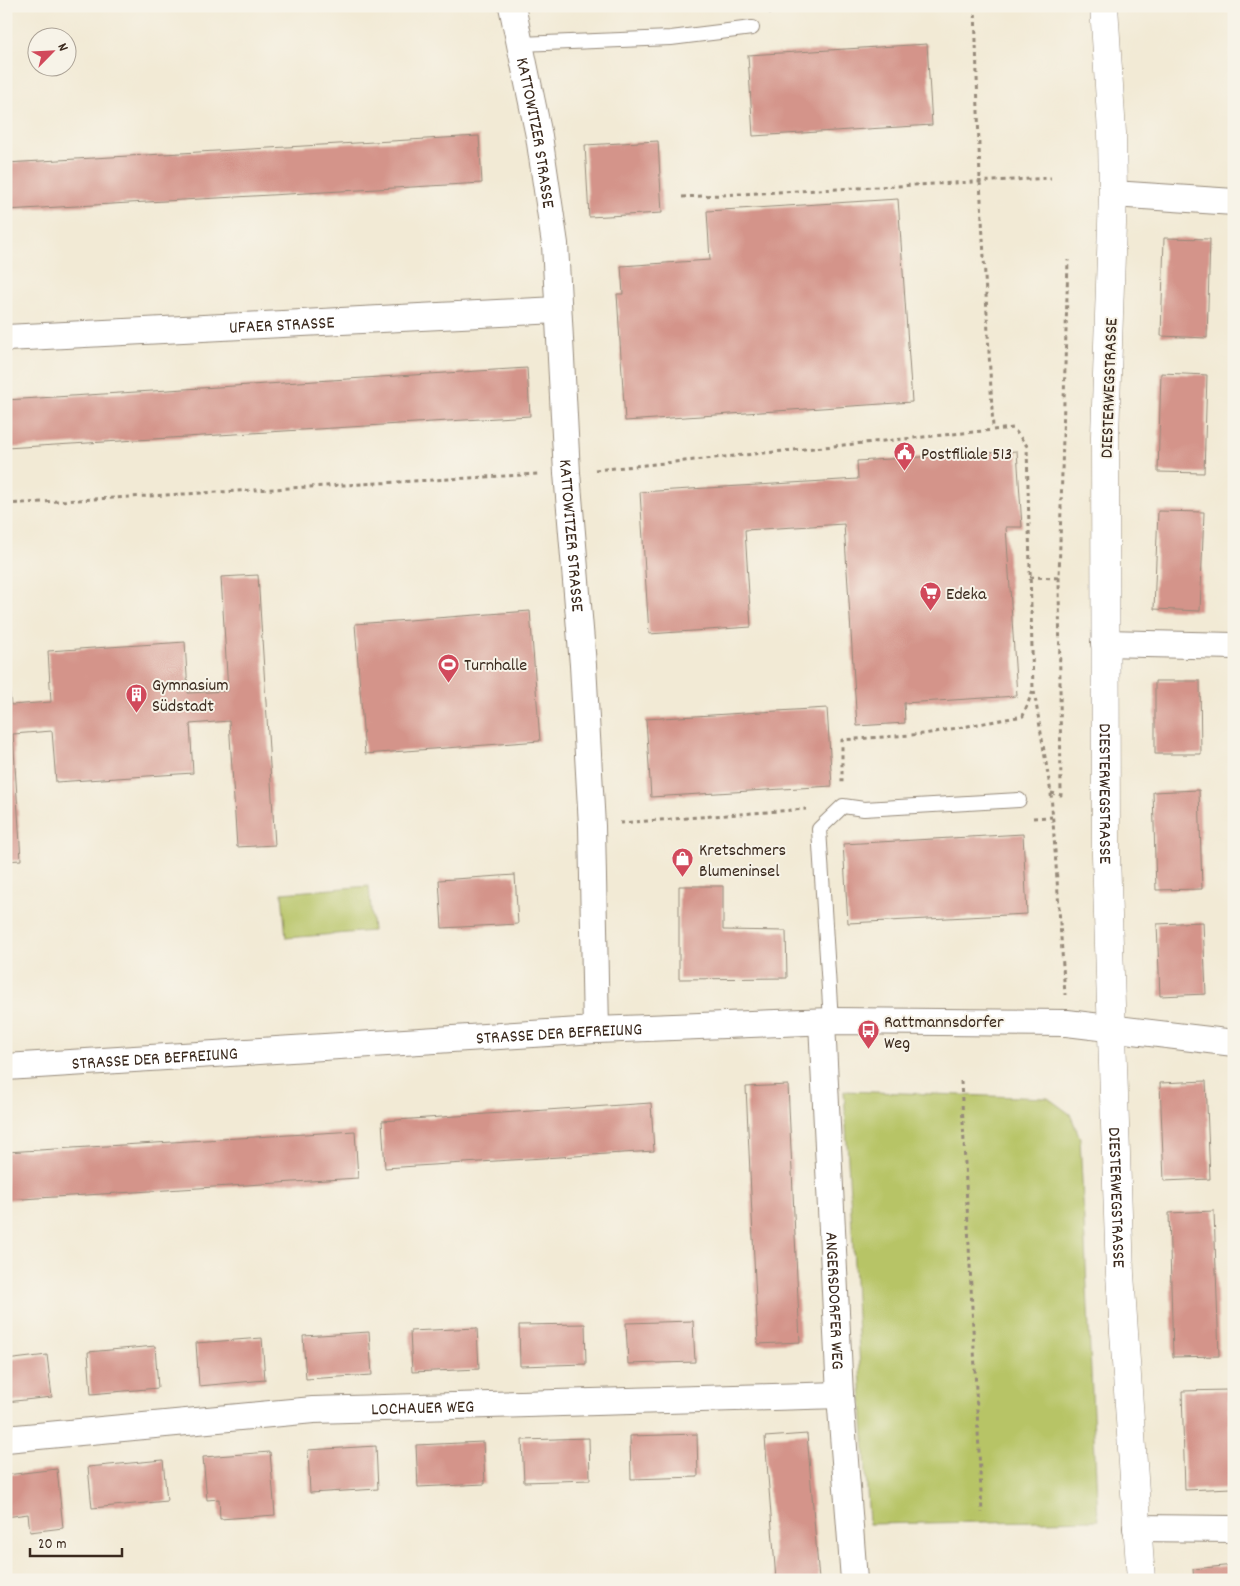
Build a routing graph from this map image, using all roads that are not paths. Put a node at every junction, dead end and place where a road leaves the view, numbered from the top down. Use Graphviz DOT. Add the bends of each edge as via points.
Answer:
graph roads {
  1 [pos="512,6"];
  2 [pos="1104,6"];
  3 [pos="752,28"];
  4 [pos="520,44"];
  5 [pos="1113,194"];
  6 [pos="1234,202"];
  7 [pos="558,310"];
  8 [pos="6,338"];
  9 [pos="1104,643"];
  10 [pos="1234,646"];
  11 [pos="1019,800"];
  12 [pos="827,1022"];
  13 [pos="596,1030"];
  14 [pos="1111,1030"];
  15 [pos="1234,1043"];
  16 [pos="6,1068"];
  17 [pos="840,1395"];
  18 [pos="6,1439"];
  19 [pos="1136,1528"];
  20 [pos="1234,1528"];
  21 [pos="854,1580"];
  22 [pos="1141,1580"];
  1 -- 4 [label="street, KATTOWITZER STRASSE"];
  2 -- 5 [label="street, DIESTERWEGSTRASSE"];
  3 -- 4 [label="lane, KATTOWITZER STRASSE" via="671,38"];
  4 -- 7 [label="street, KATTOWITZER STRASSE" via="539,136 555,244"];
  5 -- 6 [label="street"];
  5 -- 9 [label="street, DIESTERWEGSTRASSE" via="1105,436"];
  7 -- 8 [label="street, UFAER STRASSE"];
  7 -- 13 [label="street, KATTOWITZER STRASSE" via="592,826"];
  9 -- 10 [label="street"];
  9 -- 14 [label="street, DIESTERWEGSTRASSE"];
  11 -- 12 [label="lane" via="864,809 843,806 819,829"];
  12 -- 13 [label="street, STRASSE DER BEFREIUNG"];
  12 -- 14 [label="street, STRASSE DER BEFREIUNG" via="1067,1023"];
  12 -- 17 [label="street, ANGERSDORFER WEG"];
  13 -- 16 [label="street, STRASSE DER BEFREIUNG"];
  14 -- 15 [label="street, STRASSE DER BEFREIUNG"];
  14 -- 19 [label="street, DIESTERWEGSTRASSE" via="1120,1274"];
  17 -- 18 [label="street, LOCHAUER WEG" via="313,1410"];
  17 -- 21 [label="street, ANGERSDORFER WEG"];
  19 -- 20 [label="street"];
  19 -- 22 [label="street, DIESTERWEGSTRASSE"];
}
